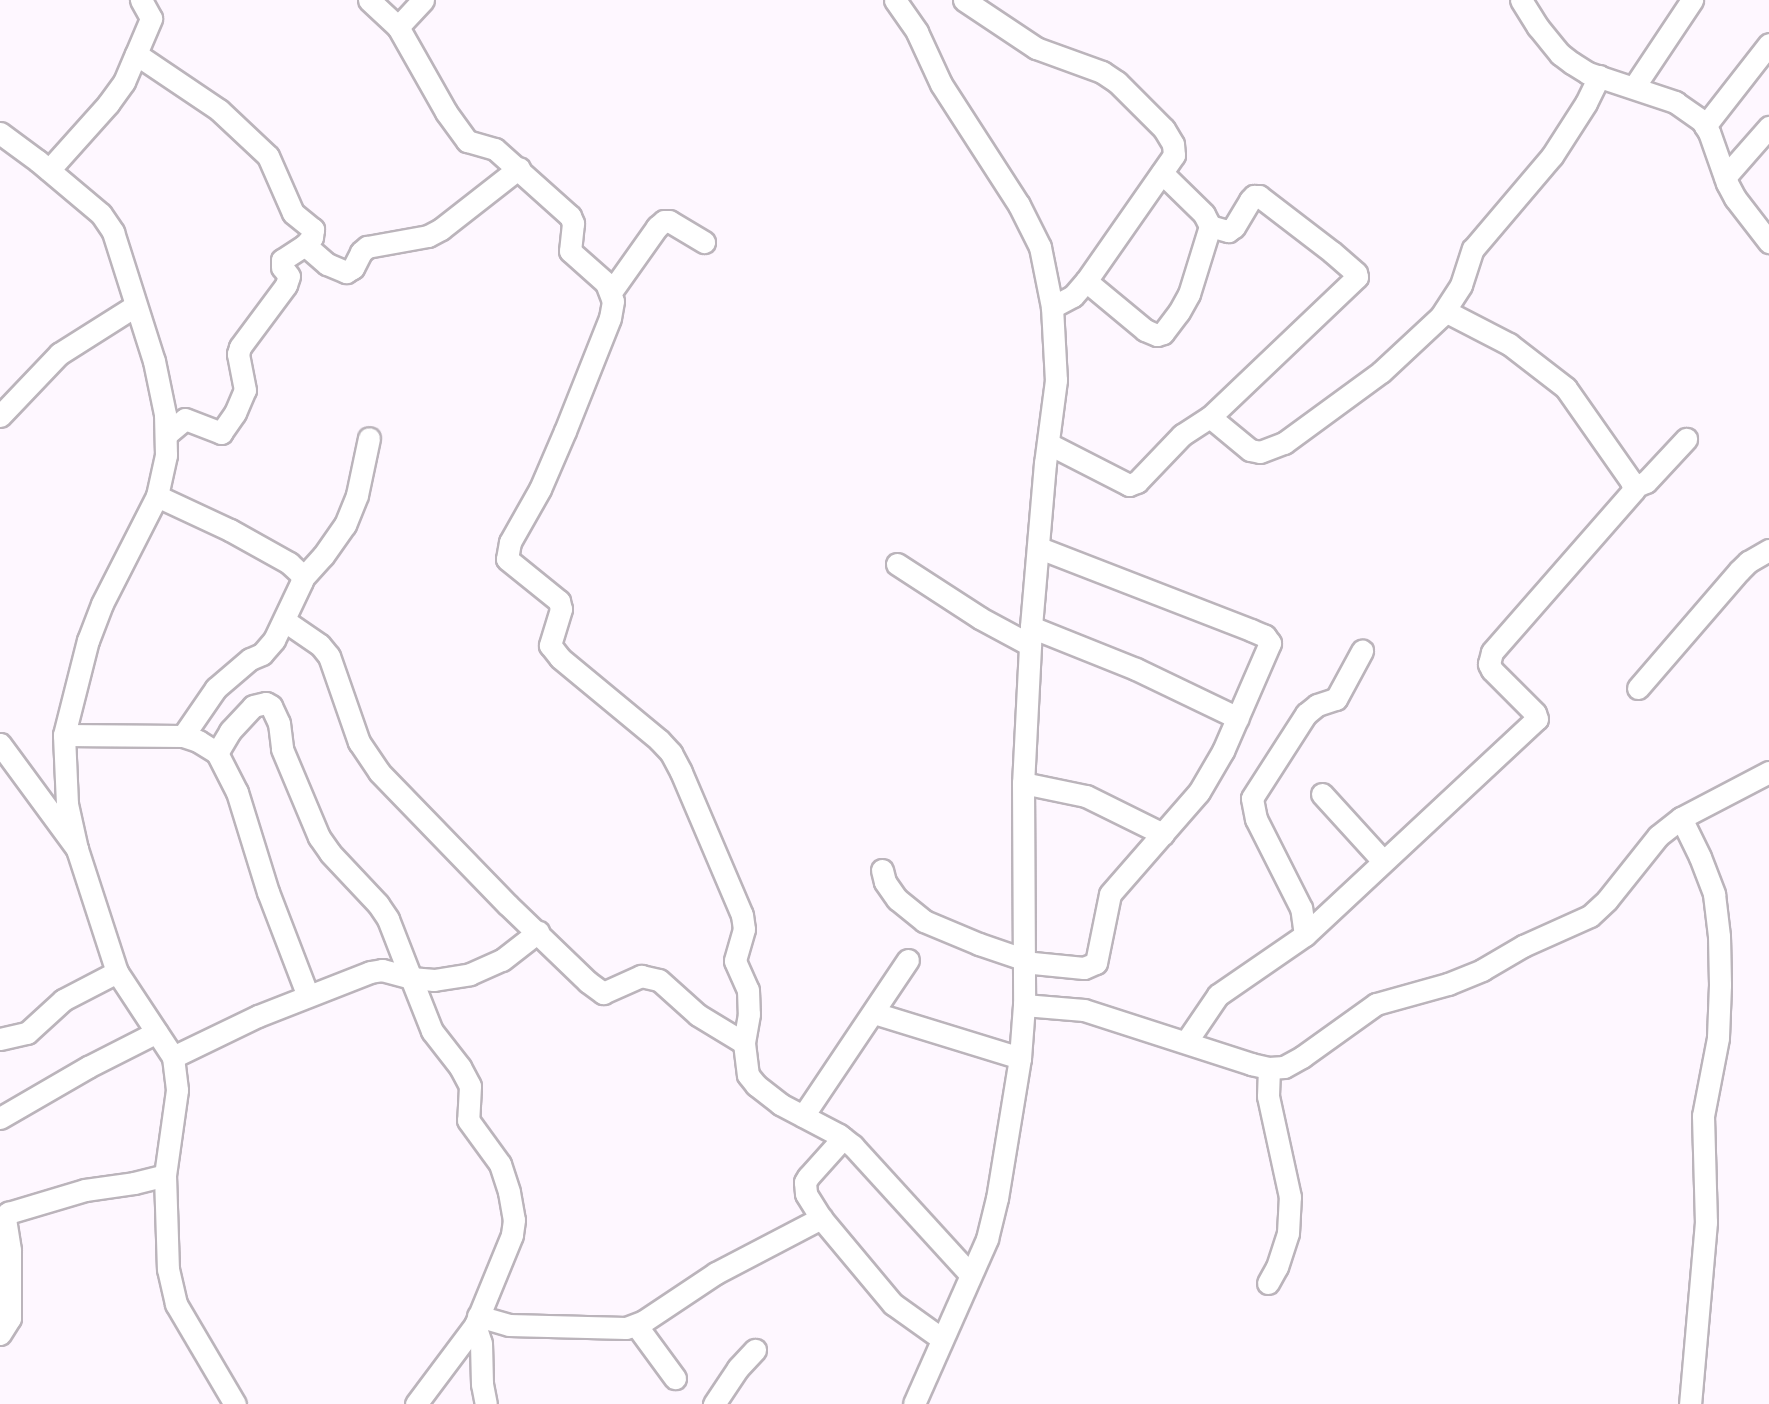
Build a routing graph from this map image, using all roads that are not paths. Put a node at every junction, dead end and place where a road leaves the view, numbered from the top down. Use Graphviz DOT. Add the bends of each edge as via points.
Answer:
graph roads {
  1 [pos="141,0"];
  2 [pos="369,0"];
  3 [pos="423,0"];
  4 [pos="895,0"];
  5 [pos="964,0"];
  6 [pos="1521,0"];
  7 [pos="1692,0"];
  8 [pos="398,27"];
  9 [pos="1769,44"];
  10 [pos="136,54"];
  11 [pos="1599,76"];
  12 [pos="1634,87"];
  13 [pos="1705,126"];
  14 [pos="1769,127"];
  15 [pos="0,133"];
  16 [pos="519,168"];
  17 [pos="50,170"];
  18 [pos="1162,173"];
  19 [pos="1725,177"];
  20 [pos="1210,226"];
  21 [pos="704,242"];
  22 [pos="1769,242"];
  23 [pos="305,245"];
  24 [pos="1086,281"];
  25 [pos="612,292"];
  26 [pos="135,306"];
  27 [pos="1052,307"];
  28 [pos="1445,311"];
  29 [pos="0,416"];
  30 [pos="1210,417"];
  31 [pos="167,435"];
  32 [pos="369,438"];
  33 [pos="1686,439"];
  34 [pos="1050,444"];
  35 [pos="1634,487"];
  36 [pos="158,495"];
  37 [pos="1040,548"];
  38 [pos="1769,550"];
  39 [pos="897,564"];
  40 [pos="302,579"];
  41 [pos="285,621"];
  42 [pos="1030,636"];
  43 [pos="1362,651"];
  44 [pos="1638,688"];
  45 [pos="1238,718"];
  46 [pos="64,735"];
  47 [pos="183,736"];
  48 [pos="0,744"];
  49 [pos="218,753"];
  50 [pos="1769,772"];
  51 [pos="1023,783"];
  52 [pos="1322,794"];
  53 [pos="1681,818"];
  54 [pos="1163,834"];
  55 [pos="77,849"];
  56 [pos="1383,861"];
  57 [pos="882,870"];
  58 [pos="538,932"];
  59 [pos="1305,935"];
  60 [pos="908,960"];
  61 [pos="1023,960"];
  62 [pos="117,972"];
  63 [pos="411,978"];
  64 [pos="308,996"];
  65 [pos="1024,1005"];
  66 [pos="874,1013"];
  67 [pos="157,1032"];
  68 [pos="0,1039"];
  69 [pos="1186,1042"];
  70 [pos="744,1043"];
  71 [pos="173,1057"];
  72 [pos="1020,1058"];
  73 [pos="1269,1068"];
  74 [pos="803,1116"];
  75 [pos="0,1118"];
  76 [pos="843,1138"];
  77 [pos="165,1175"];
  78 [pos="821,1218"];
  79 [pos="970,1274"];
  80 [pos="1269,1283"];
  81 [pos="477,1320"];
  82 [pos="636,1325"];
  83 [pos="0,1334"];
  84 [pos="942,1339"];
  85 [pos="755,1350"];
  86 [pos="675,1378"];
  87 [pos="226,1401"];
  88 [pos="416,1404"];
  89 [pos="486,1404"];
  90 [pos="714,1404"];
  91 [pos="914,1404"];
  92 [pos="1690,1404"];
  1 -- 10 [label="street" via="151,18"];
  2 -- 8 [label="street"];
  3 -- 8 [label="street"];
  4 -- 27 [label="street" via="917,32 941,84 1030,225 1040,247"];
  5 -- 18 [label="street" via="1036,48 1102,72 1117,82 1164,129 1173,144 1174,155"];
  6 -- 11 [label="street" via="1560,54"];
  7 -- 12 [label="street"];
  8 -- 16 [label="street" via="464,139 495,149"];
  9 -- 13 [label="street"];
  10 -- 17 [label="street" via="124,82 108,104"];
  10 -- 23 [label="street" via="219,110 268,156 293,213 314,229"];
  11 -- 12 [label="street"];
  11 -- 28 [label="street" via="1552,156 1473,249 1461,285"];
  12 -- 13 [label="street" via="1685,108"];
  13 -- 19 [label="street"];
  14 -- 19 [label="street"];
  15 -- 17 [label="street"];
  16 -- 23 [label="street" via="441,229 428,236 367,247 346,272 327,264"];
  16 -- 25 [label="street" via="570,216 570,251"];
  17 -- 26 [label="street" via="101,214 113,232"];
  18 -- 20 [label="street" via="1204,214"];
  18 -- 24 [label="street"];
  19 -- 22 [label="street" via="1735,198"];
  20 -- 24 [label="street" via="1189,294 1163,333 1145,330"];
  20 -- 30 [label="street" via="1228,231 1234,228 1250,200 1259,196 1332,252 1357,277"];
  21 -- 25 [label="street" via="664,221"];
  23 -- 31 [label="street" via="282,260 289,276 286,285 240,347 244,396 223,431 212,432 184,419"];
  24 -- 27 [label="street" via="1073,296"];
  25 -- 70 [label="street" via="609,318 565,432 540,489 510,542 507,559 559,601 561,609 550,645 560,658 659,740 681,772 742,915 744,929 735,961 748,990"];
  26 -- 29 [label="street" via="59,354"];
  26 -- 31 [label="street" via="161,388"];
  27 -- 34 [label="street" via="1056,380"];
  28 -- 30 [label="street" via="1425,334 1368,383 1284,443 1270,449 1250,450"];
  28 -- 35 [label="street" via="1509,344 1566,388"];
  30 -- 34 [label="street" via="1182,435 1137,482 1129,485"];
  31 -- 36 [label="street"];
  32 -- 40 [label="street" via="357,495 345,525"];
  33 -- 35 [label="street" via="1646,482"];
  34 -- 37 [label="street" via="1045,463"];
  35 -- 56 [label="street" via="1492,652 1492,670 1537,719"];
  36 -- 40 [label="street" via="289,562"];
  36 -- 46 [label="street" via="102,604 88,640"];
  37 -- 42 [label="street"];
  37 -- 45 [label="street" via="1269,640 1266,657"];
  38 -- 44 [label="street" via="1743,567"];
  39 -- 42 [label="street" via="981,618"];
  40 -- 41 [label="street"];
  41 -- 47 [label="street" via="262,654 250,659 216,688"];
  41 -- 58 [label="street" via="320,645 329,656 359,742 379,772"];
  42 -- 45 [label="street" via="1136,669"];
  42 -- 51 [label="street"];
  43 -- 59 [label="street" via="1339,695 1306,714 1252,798 1256,819 1300,908"];
  45 -- 54 [label="street" via="1199,792"];
  46 -- 47 [label="street"];
  46 -- 55 [label="street" via="66,804"];
  47 -- 49 [label="street"];
  48 -- 55 [label="street"];
  49 -- 63 [label="street" via="230,731 253,706 271,706 279,723 282,749 320,837 388,919"];
  49 -- 64 [label="street" via="237,792 268,892"];
  50 -- 53 [label="street"];
  51 -- 54 [label="street" via="1086,796"];
  51 -- 61 [label="street"];
  52 -- 56 [label="street"];
  53 -- 73 [label="street" via="1659,836 1590,916 1448,984 1376,1004 1302,1057 1284,1067"];
  53 -- 92 [label="street" via="1713,894 1720,985 1718,1038 1703,1116 1706,1222"];
  54 -- 61 [label="street" via="1110,894 1096,963 1084,968"];
  55 -- 62 [label="street"];
  56 -- 59 [label="street"];
  57 -- 61 [label="street" via="897,899 924,921"];
  58 -- 63 [label="street" via="502,960 470,974 434,980"];
  58 -- 70 [label="street" via="598,991 609,992 635,978 648,977"];
  59 -- 69 [label="street" via="1218,994"];
  60 -- 66 [label="street"];
  61 -- 65 [label="street"];
  62 -- 67 [label="street"];
  62 -- 68 [label="street" via="63,1000 27,1033"];
  63 -- 64 [label="street" via="382,970 370,972"];
  63 -- 81 [label="street" via="432,1031 470,1086 468,1120 500,1164 509,1192 514,1220 512,1235"];
  64 -- 71 [label="street"];
  65 -- 69 [label="street" via="1084,1011"];
  65 -- 72 [label="street"];
  66 -- 72 [label="street"];
  66 -- 74 [label="street"];
  67 -- 71 [label="street"];
  67 -- 75 [label="street"];
  69 -- 73 [label="street"];
  70 -- 74 [label="street" via="748,1075 756,1085"];
  71 -- 77 [label="street" via="177,1090"];
  72 -- 79 [label="street" via="993,1219"];
  73 -- 80 [label="street" via="1268,1096 1290,1197 1288,1233"];
  74 -- 76 [label="street"];
  76 -- 78 [label="street" via="805,1182 806,1194"];
  76 -- 79 [label="street"];
  77 -- 83 [label="street" via="85,1190 8,1212 5,1220 10,1250 10,1318"];
  77 -- 87 [label="street" via="168,1269 176,1304"];
  78 -- 82 [label="street" via="716,1273"];
  78 -- 84 [label="street" via="901,1311"];
  79 -- 84 [label="street"];
  81 -- 82 [label="street" via="565,1329"];
  81 -- 88 [label="street"];
  81 -- 89 [label="street"];
  82 -- 86 [label="street"];
  84 -- 91 [label="street"];
  85 -- 90 [label="street"];
}
